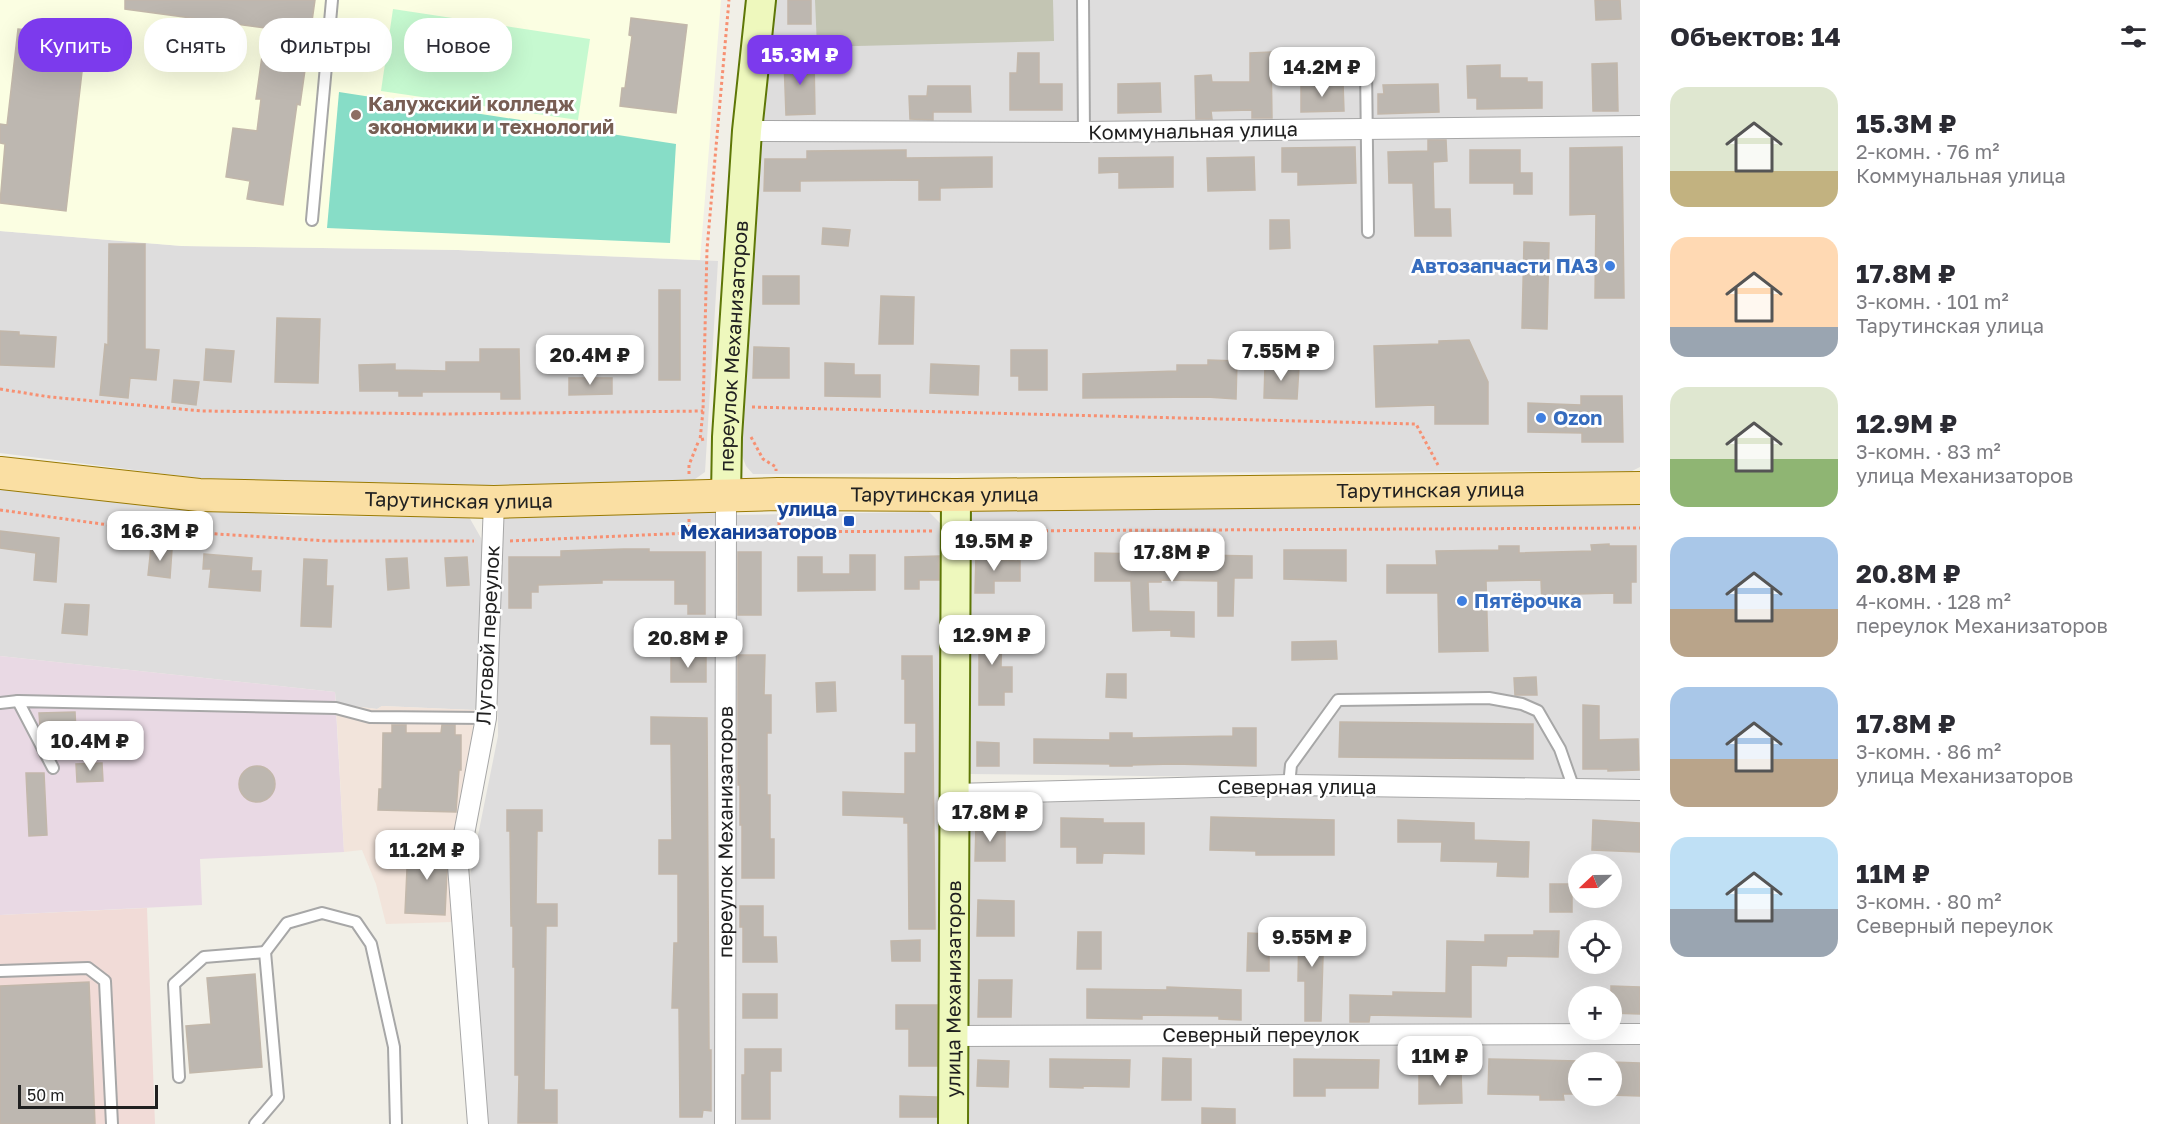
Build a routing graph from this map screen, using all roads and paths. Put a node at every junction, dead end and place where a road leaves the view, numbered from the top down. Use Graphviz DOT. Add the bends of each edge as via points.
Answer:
graph roads {
  1 [pos="333,0"];
  2 [pos="729,0"];
  3 [pos="761,0"];
  4 [pos="1083,0"];
  5 [pos="1366,66"];
  6 [pos="1640,126"];
  7 [pos="1367,129"];
  8 [pos="747,131"];
  9 [pos="1084,132"];
  10 [pos="312,220"];
  11 [pos="1368,232"];
  12 [pos="0,389"];
  13 [pos="703,411"];
  14 [pos="749,416"];
  15 [pos="727,437"];
  16 [pos="1439,466"];
  17 [pos="0,473"];
  18 [pos="1640,488"];
  19 [pos="956,495"];
  20 [pos="726,496"];
  21 [pos="494,502"];
  22 [pos="0,510"];
  23 [pos="1640,528"];
  24 [pos="956,531"];
  25 [pos="779,532"];
  26 [pos="689,533"];
  27 [pos="492,541"];
  28 [pos="18,701"];
  29 [pos="0,703"];
  30 [pos="486,718"];
  31 [pos="53,768"];
  32 [pos="1289,785"];
  33 [pos="1574,789"];
  34 [pos="1640,790"];
  35 [pos="955,794"];
  36 [pos="265,952"];
  37 [pos="0,971"];
  38 [pos="1640,1034"];
  39 [pos="954,1036"];
  40 [pos="178,1077"];
  41 [pos="112,1124"];
  42 [pos="255,1124"];
  43 [pos="396,1124"];
  44 [pos="478,1124"];
  45 [pos="725,1124"];
  46 [pos="953,1124"];
  1 -- 10 [label="lane"];
  2 -- 13 [label="path" via="706,249"];
  3 -- 8 [label="street, переулок Механизаторов"];
  4 -- 9 [label="lane"];
  5 -- 7 [label="lane"];
  6 -- 7 [label="street, Коммунальная улица"];
  7 -- 9 [label="street, Коммунальная улица"];
  7 -- 11 [label="lane"];
  8 -- 9 [label="street, Коммунальная улица"];
  8 -- 15 [label="street, переулок Механизаторов"];
  12 -- 13 [label="path" via="202,411"];
  13 -- 15 [label="path" via="700,440"];
  14 -- 16 [label="path" via="749,407 1416,424"];
  15 -- 20 [label="street, переулок Механизаторов"];
  17 -- 21 [label="main road, Тарутинская улица" via="199,495"];
  18 -- 19 [label="main road, Тарутинская улица"];
  19 -- 20 [label="main road, Тарутинская улица"];
  19 -- 24 [label="street, улица Механизаторов"];
  20 -- 21 [label="main road, Тарутинская улица"];
  20 -- 45 [label="street, переулок Механизаторов"];
  21 -- 27 [label="street, Луговой переулок"];
  22 -- 27 [label="path" via="138,529 293,539"];
  23 -- 24 [label="path"];
  24 -- 25 [label="path"];
  24 -- 35 [label="street, улица Механизаторов"];
  26 -- 27 [label="path"];
  27 -- 30 [label="street, Луговой переулок"];
  28 -- 29 [label="lane"];
  28 -- 30 [label="lane" via="336,708 370,717"];
  28 -- 31 [label="lane"];
  30 -- 44 [label="street, Луговой переулок" via="458,866"];
  32 -- 33 [label="street, Северная улица"];
  32 -- 33 [label="lane" via="1292,765 1338,700 1489,698 1538,711 1560,749"];
  32 -- 35 [label="street, Северная улица"];
  33 -- 34 [label="street, Северная улица"];
  35 -- 39 [label="street, улица Механизаторов"];
  36 -- 40 [label="lane" via="204,957 174,984"];
  36 -- 42 [label="lane" via="278,1097"];
  36 -- 43 [label="lane" via="287,923 322,913 356,922 371,944 394,1047"];
  37 -- 41 [label="lane" via="88,968 105,981"];
  38 -- 39 [label="street, Северный переулок"];
  39 -- 46 [label="street, улица Механизаторов"];
}
